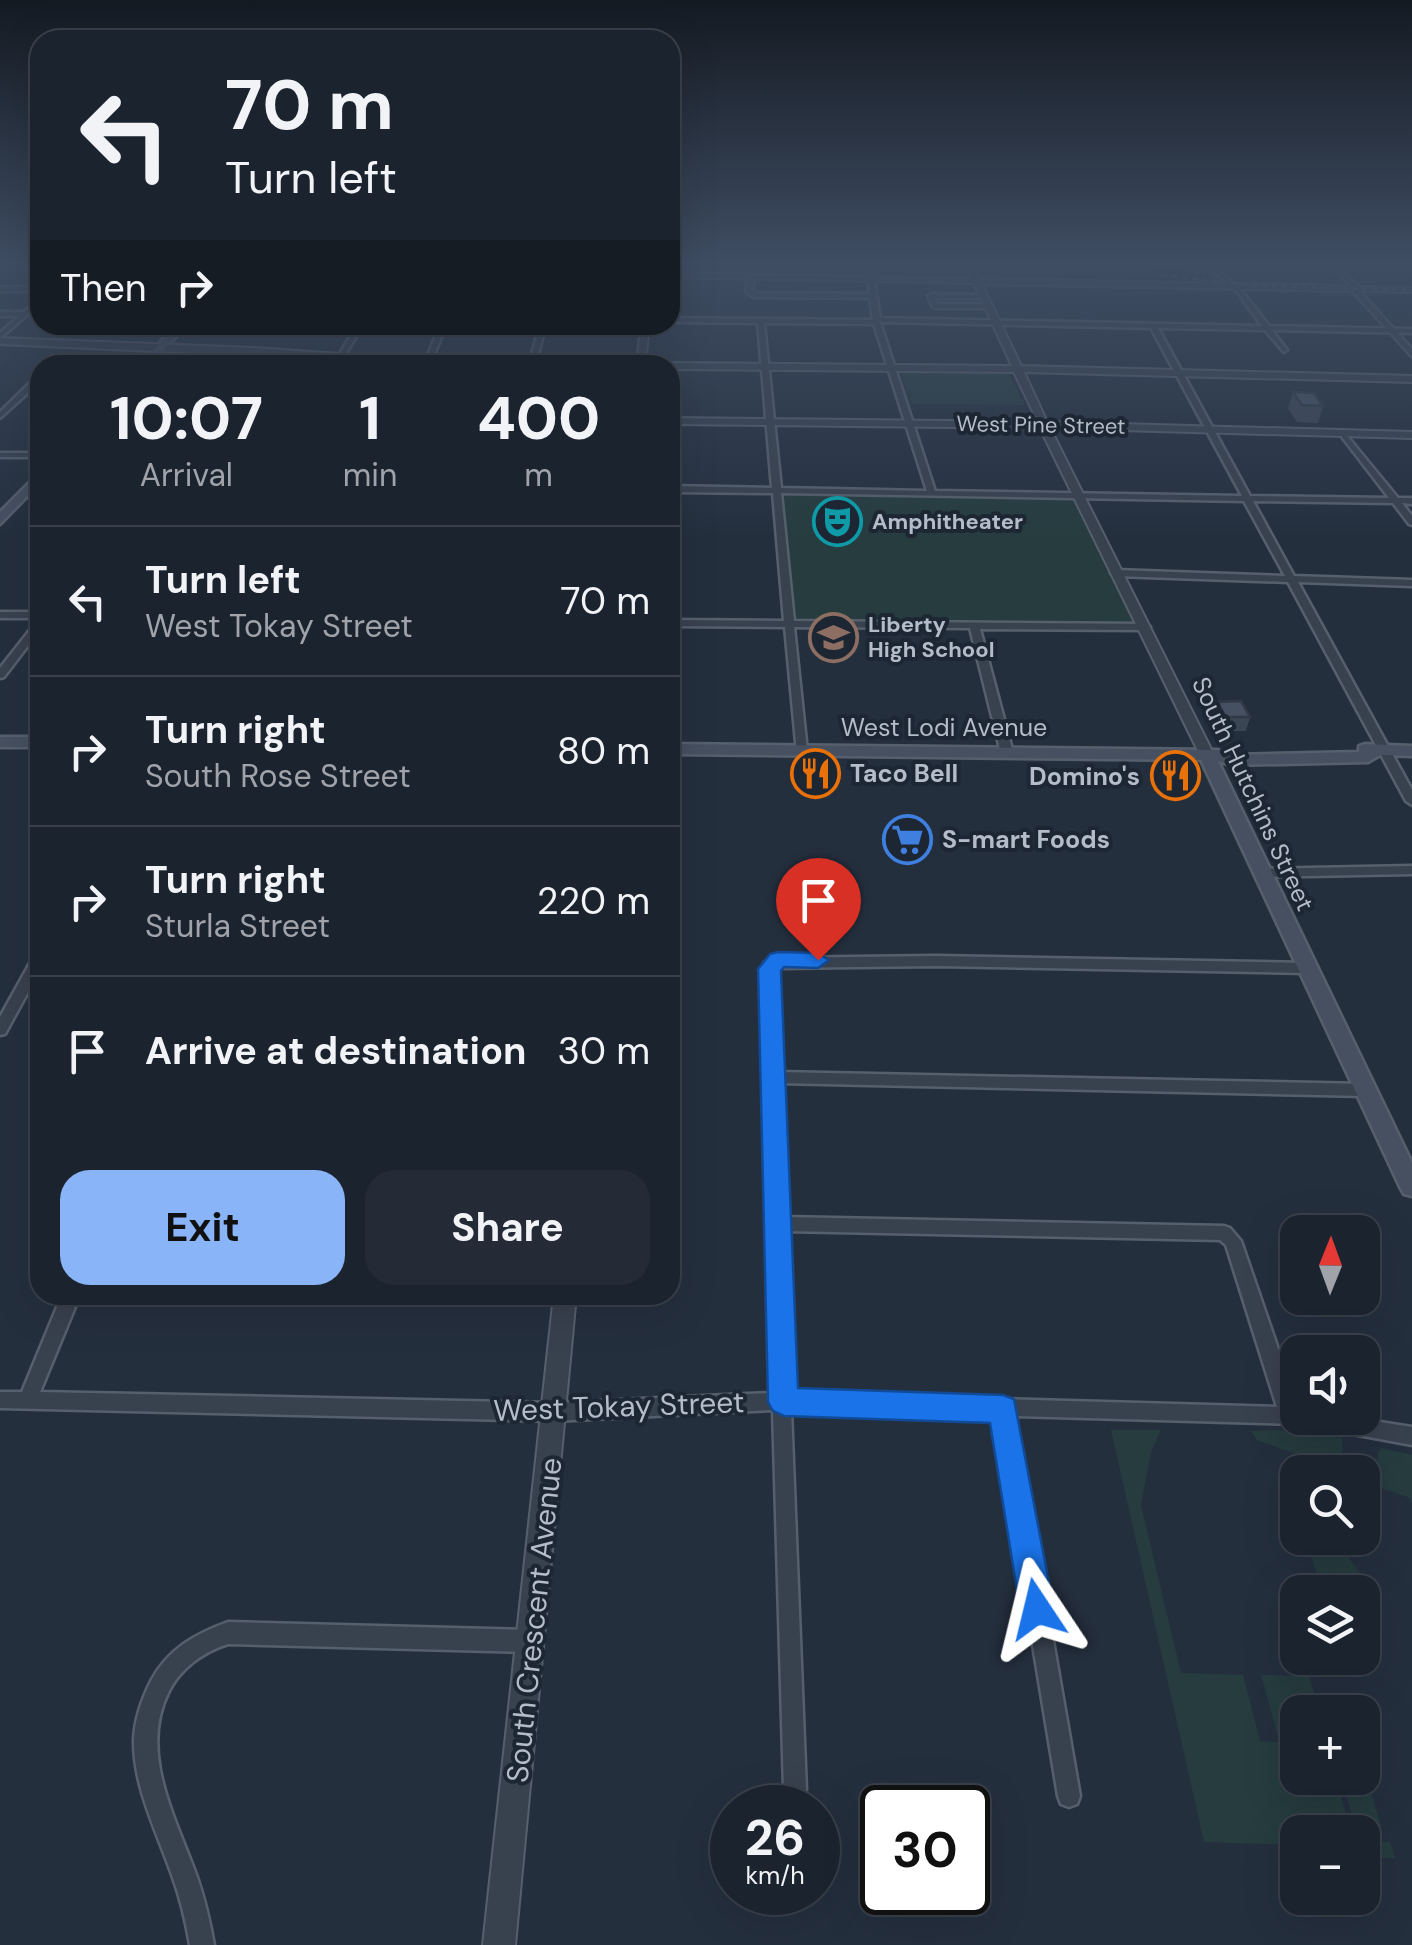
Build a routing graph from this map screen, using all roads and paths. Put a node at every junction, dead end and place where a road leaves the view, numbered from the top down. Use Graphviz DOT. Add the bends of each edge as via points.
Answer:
graph roads {
  1 [pos="763,356"];
  2 [pos="887,356"];
  3 [pos="1010,356"];
  4 [pos="1170,356"];
  5 [pos="680,366"];
  6 [pos="764,366"];
  7 [pos="891,368"];
  8 [pos="1017,369"];
  9 [pos="1179,373"];
  10 [pos="1412,379"];
  11 [pos="30,386"];
  12 [pos="0,416"];
  13 [pos="680,421"];
  14 [pos="769,422"];
  15 [pos="910,423"];
  16 [pos="1044,424"];
  17 [pos="1209,429"];
  18 [pos="1343,433"];
  19 [pos="1412,435"];
  20 [pos="0,455"];
  21 [pos="30,455"];
  22 [pos="30,489"];
  23 [pos="680,489"];
  24 [pos="776,490"];
  25 [pos="931,491"];
  26 [pos="1078,493"];
  27 [pos="1246,497"];
  28 [pos="1396,501"];
  29 [pos="1412,501"];
  30 [pos="0,520"];
  31 [pos="1412,522"];
  32 [pos="1116,573"];
  33 [pos="1290,579"];
  34 [pos="1412,583"];
  35 [pos="0,615"];
  36 [pos="30,615"];
  37 [pos="680,623"];
  38 [pos="791,624"];
  39 [pos="974,626"];
  40 [pos="1146,627"];
  41 [pos="30,636"];
  42 [pos="0,675"];
  43 [pos="0,742"];
  44 [pos="30,742"];
  45 [pos="680,749"];
  46 [pos="801,751"];
  47 [pos="1412,751"];
  48 [pos="1379,752"];
  49 [pos="1008,753"];
  50 [pos="1212,755"];
  51 [pos="1412,801"];
  52 [pos="1412,870"];
  53 [pos="1262,873"];
  54 [pos="1308,968"];
  55 [pos="30,975"];
  56 [pos="0,1030"];
  57 [pos="773,1078"];
  58 [pos="1366,1090"];
  59 [pos="1412,1186"];
  60 [pos="777,1224"];
  61 [pos="67,1305"];
  62 [pos="564,1305"];
  63 [pos="1280,1367"];
  64 [pos="0,1400"];
  65 [pos="28,1400"];
  66 [pos="784,1402"];
  67 [pos="1003,1409"];
  68 [pos="554,1412"];
  69 [pos="1280,1416"];
  70 [pos="1380,1430"];
  71 [pos="1412,1436"];
  72 [pos="531,1641"];
  73 [pos="794,1785"];
  74 [pos="1069,1796"];
  75 [pos="202,1945"];
  76 [pos="500,1945"];
  1 -- 6 [label="street"];
  2 -- 7 [label="street"];
  3 -- 8 [label="street, South Hutchins Street"];
  4 -- 9 [label="street"];
  5 -- 6 [label="street"];
  6 -- 7 [label="street"];
  6 -- 14 [label="street"];
  7 -- 8 [label="street"];
  7 -- 15 [label="street"];
  8 -- 9 [label="street"];
  8 -- 16 [label="street, South Hutchins Street"];
  9 -- 10 [label="street"];
  9 -- 17 [label="street"];
  11 -- 12 [label="street"];
  13 -- 14 [label="street, West Pine Street"];
  14 -- 15 [label="street, West Pine Street"];
  14 -- 24 [label="street"];
  15 -- 16 [label="street, West Pine Street"];
  15 -- 25 [label="street"];
  16 -- 17 [label="street, West Pine Street"];
  16 -- 26 [label="street, South Hutchins Street"];
  17 -- 18 [label="street, West Pine Street"];
  17 -- 27 [label="street"];
  18 -- 19 [label="street, West Pine Street"];
  18 -- 28 [label="street"];
  20 -- 21 [label="street"];
  22 -- 30 [label="main road"];
  23 -- 24 [label="street"];
  24 -- 25 [label="street"];
  24 -- 38 [label="street"];
  25 -- 26 [label="street"];
  26 -- 27 [label="street"];
  26 -- 32 [label="street, South Hutchins Street"];
  27 -- 28 [label="street"];
  27 -- 33 [label="street"];
  28 -- 29 [label="street"];
  28 -- 31 [label="street"];
  32 -- 33 [label="street"];
  32 -- 40 [label="street, South Hutchins Street"];
  33 -- 34 [label="street"];
  33 -- 48 [label="street"];
  35 -- 36 [label="street"];
  37 -- 38 [label="street"];
  38 -- 39 [label="street"];
  38 -- 46 [label="street"];
  39 -- 40 [label="street"];
  39 -- 49 [label="street"];
  40 -- 50 [label="street, South Hutchins Street"];
  41 -- 42 [label="street"];
  43 -- 44 [label="main road"];
  45 -- 46 [label="main road, West Lodi Avenue"];
  46 -- 49 [label="main road, West Lodi Avenue"];
  47 -- 48 [label="main road, West Lodi Avenue"];
  48 -- 50 [label="main road, West Lodi Avenue" via="1248,760"];
  48 -- 51 [label="street"];
  49 -- 50 [label="main road, West Lodi Avenue"];
  50 -- 53 [label="main road, South Hutchins Street"];
  52 -- 53 [label="street"];
  53 -- 54 [label="main road, South Hutchins Street"];
  54 -- 57 [label="street" via="778,960 770,983"];
  54 -- 58 [label="main road, South Hutchins Street"];
  55 -- 56 [label="street"];
  57 -- 58 [label="street"];
  57 -- 60 [label="street"];
  58 -- 59 [label="main road, South Hutchins Street"];
  60 -- 63 [label="street" via="1224,1233 1233,1240"];
  60 -- 66 [label="street"];
  61 -- 65 [label="street"];
  62 -- 68 [label="street, South Crescent Avenue"];
  64 -- 65 [label="street, West Tokay Street"];
  65 -- 68 [label="street, West Tokay Street"];
  66 -- 67 [label="street, West Tokay Street"];
  66 -- 68 [label="street, West Tokay Street"];
  66 -- 73 [label="street"];
  67 -- 69 [label="street, West Tokay Street"];
  67 -- 74 [label="street"];
  68 -- 72 [label="street, South Crescent Avenue"];
  70 -- 71 [label="street, West Tokay Street"];
  72 -- 75 [label="street" via="228,1634 178,1660 145,1715 143,1743 200,1914"];
  72 -- 76 [label="street, South Crescent Avenue"];
}
